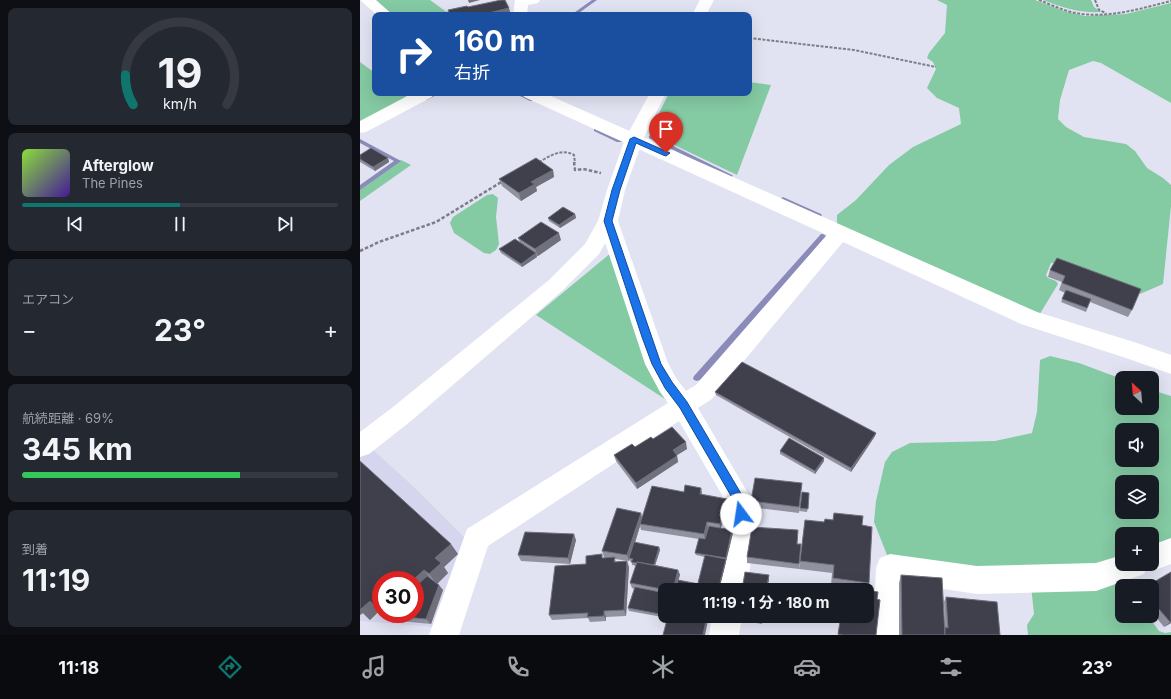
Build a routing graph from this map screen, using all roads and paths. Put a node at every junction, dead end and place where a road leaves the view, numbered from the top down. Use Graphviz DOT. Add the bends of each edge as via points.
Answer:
graph roads {
  1 [pos="367,0"];
  2 [pos="533,0"];
  3 [pos="707,0"];
  4 [pos="1039,0"];
  5 [pos="1095,0"];
  6 [pos="1171,1"];
  7 [pos="382,12"];
  8 [pos="520,12"];
  9 [pos="701,12"];
  10 [pos="1107,13"];
  11 [pos="752,38"];
  12 [pos="936,67"];
  13 [pos="420,96"];
  14 [pos="537,96"];
  15 [pos="656,96"];
  16 [pos="360,128"];
  17 [pos="634,139"];
  18 [pos="537,163"];
  19 [pos="621,175"];
  20 [pos="509,178"];
  21 [pos="608,221"];
  22 [pos="840,233"];
  23 [pos="360,250"];
  24 [pos="1171,365"];
  25 [pos="683,405"];
  26 [pos="360,446"];
  27 [pos="1171,551"];
  28 [pos="1159,555"];
  29 [pos="1115,570"];
  30 [pos="733,583"];
  31 [pos="726,623"];
  32 [pos="444,635"];
  33 [pos="724,635"];
  34 [pos="888,635"];
  1 -- 7 [label="street"];
  2 -- 8 [label="street" via="521,2"];
  3 -- 9 [label="street"];
  4 -- 10 [label="path" via="1071,12"];
  5 -- 10 [label="path" via="1099,10"];
  6 -- 10 [label="path" via="1134,10"];
  11 -- 12 [label="path" via="854,50"];
  13 -- 16 [label="street"];
  14 -- 17 [label="street"];
  15 -- 17 [label="street"];
  17 -- 19 [label="street"];
  17 -- 22 [label="street"];
  18 -- 19 [label="path" via="562,152 569,152 574,155 575,170"];
  19 -- 21 [label="street"];
  20 -- 23 [label="path" via="436,222"];
  21 -- 25 [label="street" via="657,364"];
  21 -- 26 [label="street" via="592,249 556,285"];
  22 -- 24 [label="street" via="1029,318"];
  22 -- 25 [label="street" via="704,392"];
  25 -- 30 [label="street" via="739,500 743,528"];
  25 -- 32 [label="street" via="477,538"];
  27 -- 28 [label="street"];
  29 -- 34 [label="street" via="1096,577 985,580 890,568"];
  31 -- 33 [label="street"];
}
